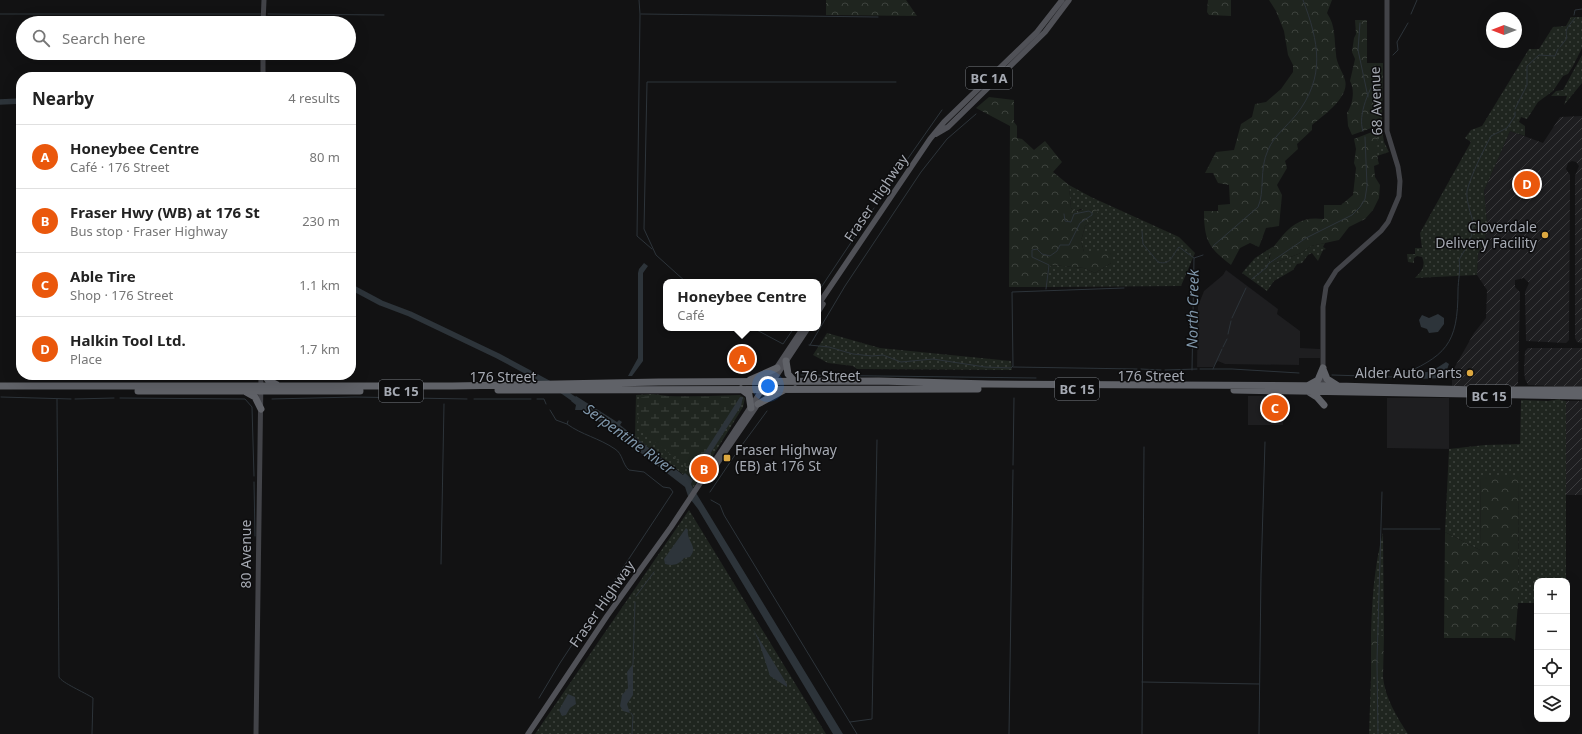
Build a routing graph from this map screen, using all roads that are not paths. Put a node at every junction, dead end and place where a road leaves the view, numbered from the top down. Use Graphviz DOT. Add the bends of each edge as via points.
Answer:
graph roads {
  1 [pos="264,0"];
  2 [pos="1062,0"];
  3 [pos="1069,0"];
  4 [pos="1387,0"];
  5 [pos="263,16"];
  6 [pos="263,60"];
  7 [pos="263,72"];
  8 [pos="930,139"];
  9 [pos="842,270"];
  10 [pos="821,301"];
  11 [pos="821,307"];
  12 [pos="803,331"];
  13 [pos="803,331"];
  14 [pos="803,331"];
  15 [pos="786,361"];
  16 [pos="777,368"];
  17 [pos="1323,368"];
  18 [pos="261,380"];
  19 [pos="268,380"];
  20 [pos="745,382"];
  21 [pos="794,382"];
  22 [pos="277,385"];
  23 [pos="768,385"];
  24 [pos="0,386"];
  25 [pos="538,387"];
  26 [pos="261,388"];
  27 [pos="1307,388"];
  28 [pos="1323,388"];
  29 [pos="741,389"];
  30 [pos="786,389"];
  31 [pos="1338,389"];
  32 [pos="0,390"];
  33 [pos="1582,390"];
  34 [pos="240,391"];
  35 [pos="1582,396"];
  36 [pos="758,404"];
  37 [pos="750,408"];
  38 [pos="261,409"];
  39 [pos="696,489"];
  40 [pos="256,734"];
  41 [pos="528,734"];
  1 -- 5 [label="street"];
  2 -- 8 [label="main road, Fraser Highway / BC 1A" via="1037,32 944,122"];
  3 -- 8 [label="main road, Fraser Highway / BC 1A" via="1045,32 948,127"];
  4 -- 17 [label="street, 68 Avenue" via="1387,131 1398,167 1399,196 1388,222 1381,231 1330,279 1324,294"];
  6 -- 7 [label="street"];
  8 -- 9 [label="main road, Fraser Highway / BC 1A"];
  9 -- 10 [label="main road, Fraser Highway / BC 1A"];
  9 -- 11 [label="main road, Fraser Highway"];
  12 -- 15 [label="main road, Fraser Highway"];
  13 -- 16 [label="main road, Fraser Highway"];
  14 -- 23 [label="main road"];
  15 -- 21 [label="highway" via="788,374"];
  15 -- 23 [label="main road, Fraser Highway"];
  16 -- 20 [label="highway"];
  16 -- 23 [label="main road, Fraser Highway"];
  17 -- 27 [label="highway" via="1318,380"];
  17 -- 28 [label="street, 68 Avenue"];
  17 -- 31 [label="highway" via="1327,379"];
  18 -- 26 [label="street, 80 Avenue"];
  19 -- 22 [label="highway"];
  20 -- 23 [label="highway, 176 Street / BC 15"];
  20 -- 25 [label="highway, 176 Street / BC 15" via="565,384"];
  21 -- 23 [label="highway, 176 Street / BC 15"];
  21 -- 27 [label="highway, BC 15"];
  22 -- 25 [label="highway, 176 Street / BC 15"];
  22 -- 26 [label="highway, 176 Street / BC 15"];
  23 -- 29 [label="highway, 176 Street / BC 15"];
  23 -- 30 [label="highway, 176 Street / BC 15"];
  23 -- 36 [label="main road, Fraser Highway"];
  23 -- 37 [label="main road, Fraser Highway"];
  24 -- 26 [label="highway, 176 Street / BC 15"];
  25 -- 26 [label="highway, 176 Street / BC 15"];
  25 -- 29 [label="highway, 176 Street / BC 15" via="573,390"];
  26 -- 34 [label="highway, 176 Street / BC 15"];
  26 -- 38 [label="street, 80 Avenue"];
  27 -- 28 [label="highway, 176 Street / BC 15"];
  27 -- 30 [label="highway, 176 Street / BC 15"];
  27 -- 31 [label="highway" via="1324,405 1328,397"];
  28 -- 31 [label="highway, 176 Street / BC 15"];
  29 -- 37 [label="highway" via="749,395"];
  30 -- 36 [label="highway"];
  31 -- 33 [label="highway, BC 15"];
  31 -- 35 [label="highway, 176 Street / BC 15"];
  32 -- 34 [label="highway, 176 Street / BC 15"];
  34 -- 38 [label="highway" via="254,396"];
  36 -- 39 [label="main road, Fraser Highway" via="719,463"];
  37 -- 39 [label="main road, Fraser Highway"];
  38 -- 40 [label="street, 80 Avenue"];
  39 -- 41 [label="main road, Fraser Highway"];
}
